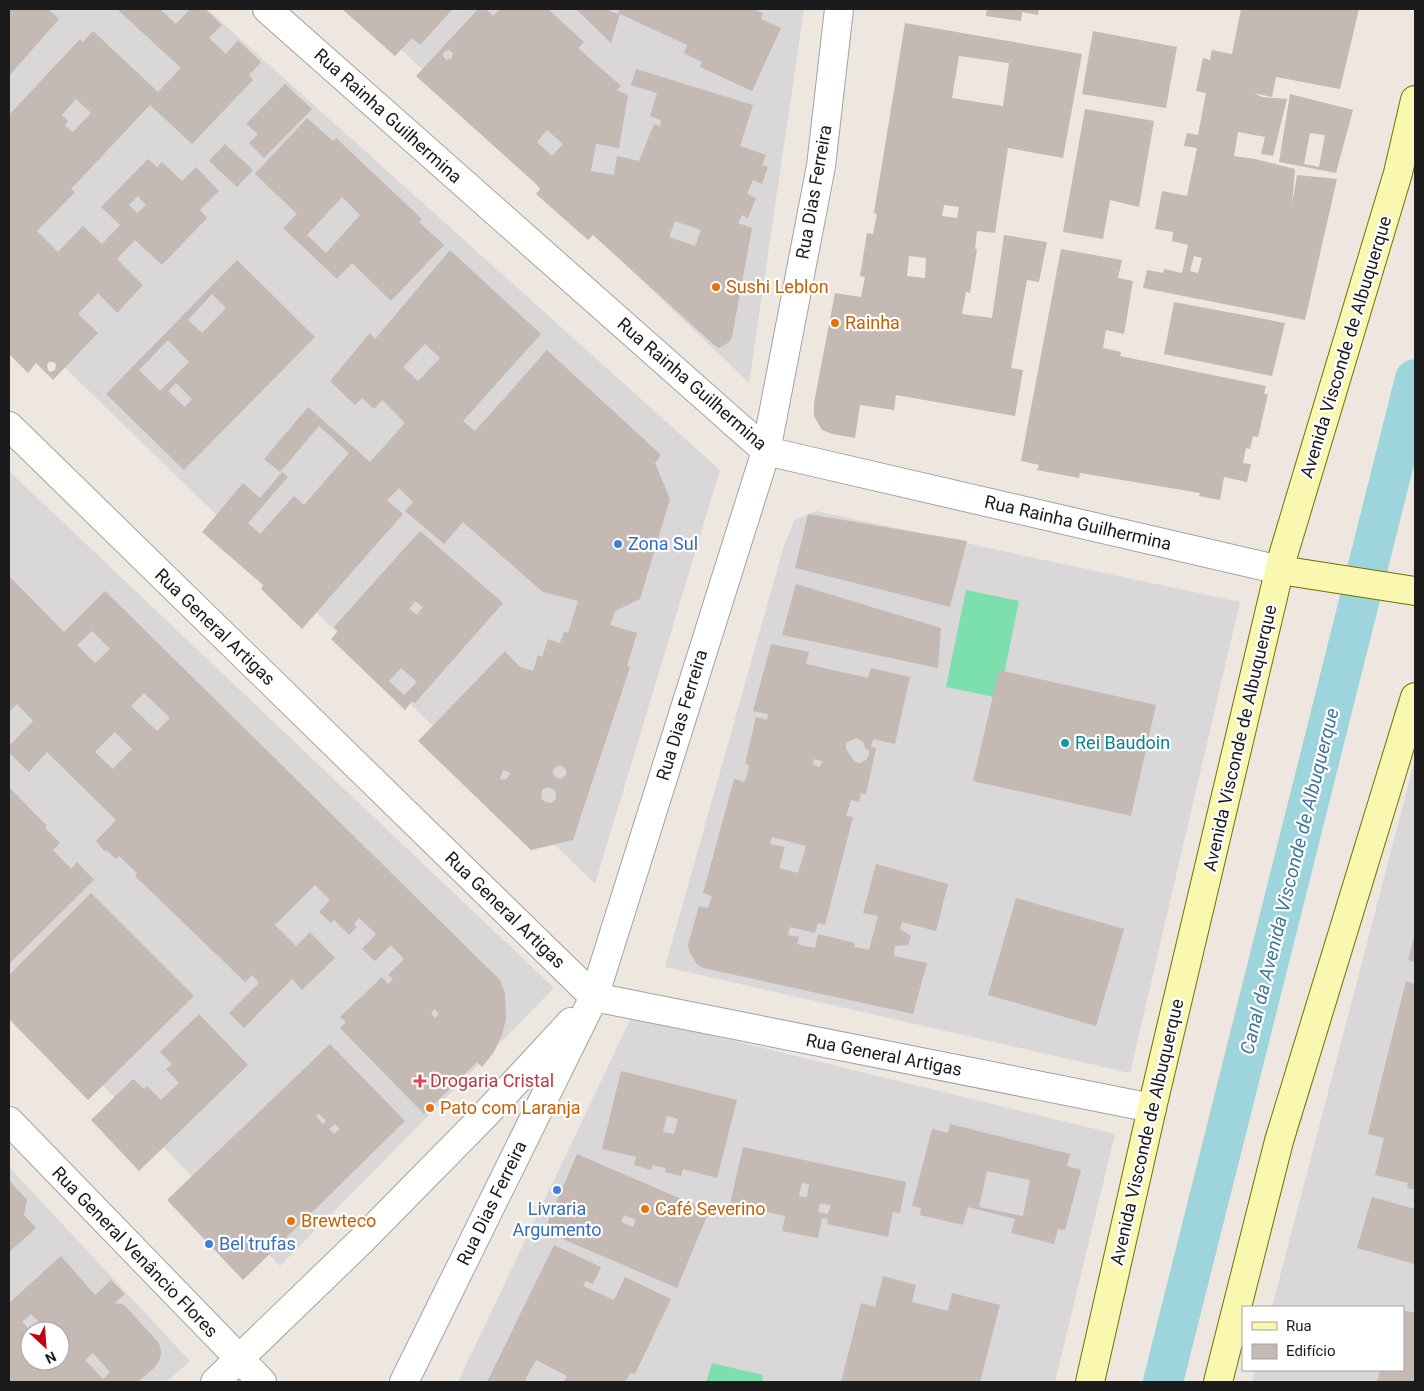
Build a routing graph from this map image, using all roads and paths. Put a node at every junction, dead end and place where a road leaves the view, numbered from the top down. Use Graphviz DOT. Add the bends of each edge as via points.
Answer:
graph roads {
  1 [pos="267,9"];
  2 [pos="840,9"];
  3 [pos="1415,100"];
  4 [pos="9,426"];
  5 [pos="766,451"];
  6 [pos="1280,570"];
  7 [pos="1415,591"];
  8 [pos="1415,698"];
  9 [pos="594,997"];
  10 [pos="1152,1108"];
  11 [pos="9,1121"];
  12 [pos="239,1360"];
  13 [pos="215,1382"];
  14 [pos="262,1382"];
  15 [pos="404,1382"];
  16 [pos="1090,1382"];
  17 [pos="1218,1382"];
  1 -- 5 [label="street, Rua Rainha Guilhermina"];
  2 -- 5 [label="street, Rua Dias Ferreira" via="820,166"];
  3 -- 6 [label="main road, Avenida Visconde de Albuquerque" via="1398,173"];
  4 -- 9 [label="street, Rua General Artigas"];
  5 -- 6 [label="street, Rua Rainha Guilhermina"];
  5 -- 9 [label="street, Rua Dias Ferreira"];
  6 -- 7 [label="main road"];
  6 -- 10 [label="main road, Avenida Visconde de Albuquerque"];
  8 -- 17 [label="main road" via="1279,1141"];
  9 -- 10 [label="street, Rua General Artigas"];
  9 -- 12 [label="street" via="484,1116"];
  9 -- 15 [label="street, Rua Dias Ferreira"];
  10 -- 16 [label="main road, Avenida Visconde de Albuquerque"];
  11 -- 12 [label="street, Rua General Venâncio Flores"];
  12 -- 13 [label="street"];
  12 -- 14 [label="street, Rua General Venâncio Flores"];
}
